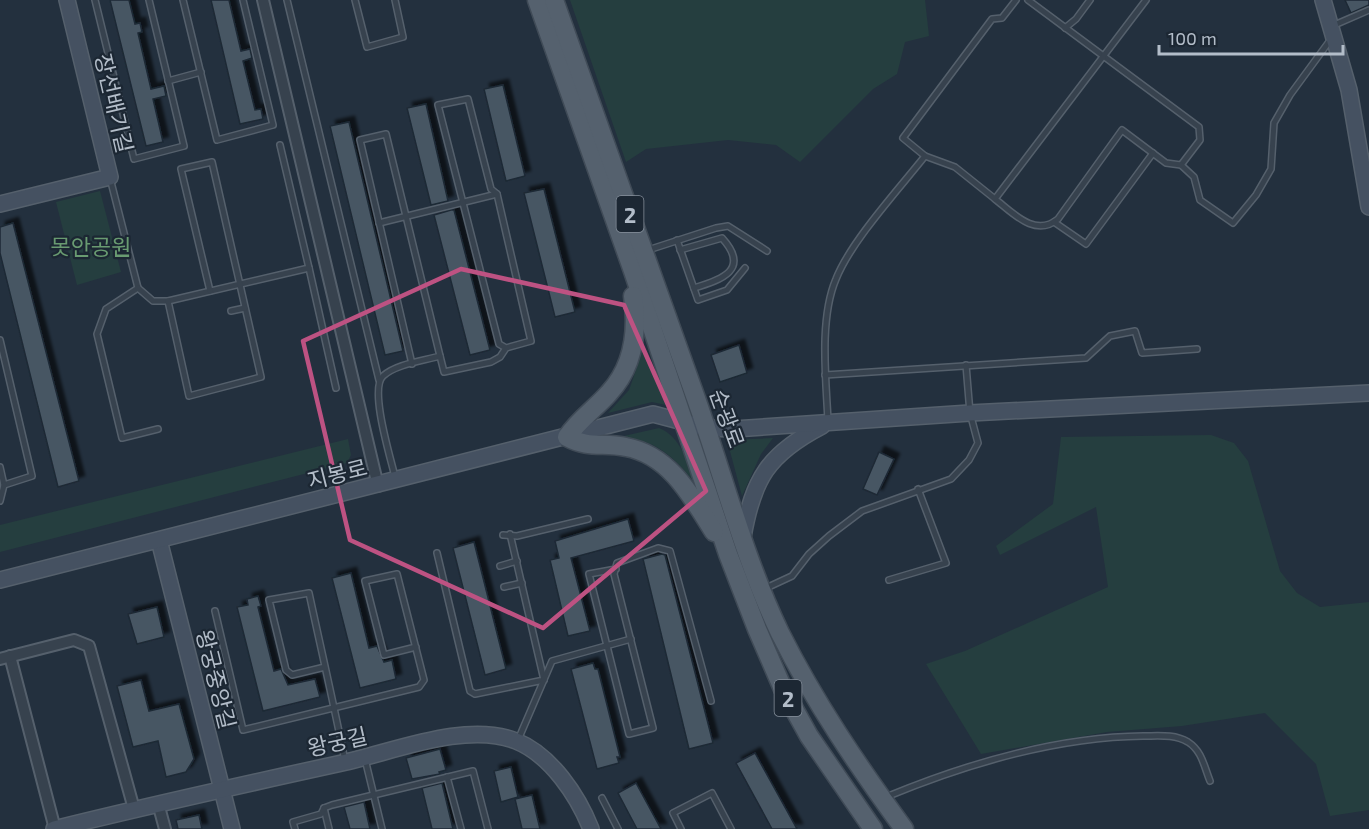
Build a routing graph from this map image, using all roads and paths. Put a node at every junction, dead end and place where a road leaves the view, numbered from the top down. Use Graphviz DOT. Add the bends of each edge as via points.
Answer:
graph roads {
  1 [pos="67,0"];
  2 [pos="95,0"];
  3 [pos="149,0"];
  4 [pos="183,0"];
  5 [pos="243,0"];
  6 [pos="263,0"];
  7 [pos="287,0"];
  8 [pos="355,0"];
  9 [pos="395,0"];
  10 [pos="537,0"];
  11 [pos="554,0"];
  12 [pos="1016,0"];
  13 [pos="1028,0"];
  14 [pos="1090,0"];
  15 [pos="1146,0"];
  16 [pos="1323,0"];
  17 [pos="1369,10"];
  18 [pos="1065,27"];
  19 [pos="1332,31"];
  20 [pos="1103,56"];
  21 [pos="201,72"];
  22 [pos="168,81"];
  23 [pos="280,145"];
  24 [pos="1153,153"];
  25 [pos="925,156"];
  26 [pos="1181,165"];
  27 [pos="110,177"];
  28 [pos="497,194"];
  29 [pos="995,199"];
  30 [pos="463,203"];
  31 [pos="0,204"];
  32 [pos="1369,207"];
  33 [pos="406,216"];
  34 [pos="1054,222"];
  35 [pos="379,223"];
  36 [pos="677,240"];
  37 [pos="680,250"];
  38 [pos="644,251"];
  39 [pos="767,251"];
  40 [pos="309,268"];
  41 [pos="745,268"];
  42 [pos="633,271"];
  43 [pos="240,285"];
  44 [pos="138,288"];
  45 [pos="694,288"];
  46 [pos="210,291"];
  47 [pos="168,301"];
  48 [pos="245,308"];
  49 [pos="231,311"];
  50 [pos="0,340"];
  51 [pos="507,348"];
  52 [pos="1197,349"];
  53 [pos="440,356"];
  54 [pos="412,364"];
  55 [pos="966,365"];
  56 [pos="825,375"];
  57 [pos="379,381"];
  58 [pos="336,388"];
  59 [pos="1369,393"];
  60 [pos="970,413"];
  61 [pos="684,423"];
  62 [pos="828,423"];
  63 [pos="706,428"];
  64 [pos="158,429"];
  65 [pos="567,437"];
  66 [pos="0,467"];
  67 [pos="396,482"];
  68 [pos="4,484"];
  69 [pos="378,486"];
  70 [pos="918,489"];
  71 [pos="0,501"];
  72 [pos="588,519"];
  73 [pos="510,534"];
  74 [pos="503,535"];
  75 [pos="744,537"];
  76 [pos="159,540"];
  77 [pos="437,553"];
  78 [pos="728,554"];
  79 [pos="517,561"];
  80 [pos="500,566"];
  81 [pos="616,568"];
  82 [pos="0,580"];
  83 [pos="889,580"];
  84 [pos="522,583"];
  85 [pos="504,587"];
  86 [pos="763,589"];
  87 [pos="215,611"];
  88 [pos="631,639"];
  89 [pos="416,646"];
  90 [pos="608,648"];
  91 [pos="5,658"];
  92 [pos="325,667"];
  93 [pos="544,680"];
  94 [pos="711,701"];
  95 [pos="334,709"];
  96 [pos="517,741"];
  97 [pos="365,758"];
  98 [pos="346,762"];
  99 [pos="447,777"];
  100 [pos="1210,781"];
  101 [pos="222,789"];
  102 [pos="374,795"];
  103 [pos="602,798"];
  104 [pos="881,799"];
  105 [pos="158,803"];
  106 [pos="324,808"];
  107 [pos="134,809"];
  108 [pos="76,826"];
  109 [pos="55,829"];
  110 [pos="165,829"];
  111 [pos="232,829"];
  112 [pos="295,829"];
  113 [pos="329,829"];
  114 [pos="382,829"];
  115 [pos="460,829"];
  116 [pos="488,829"];
  117 [pos="591,829"];
  118 [pos="618,829"];
  119 [pos="681,829"];
  120 [pos="731,829"];
  121 [pos="873,829"];
  122 [pos="903,829"];
  1 -- 27 [label="street, 장선배기길"];
  2 -- 22 [label="lane" via="134,159 184,146"];
  3 -- 22 [label="lane"];
  4 -- 21 [label="lane"];
  5 -- 21 [label="lane" via="273,125 217,140"];
  6 -- 69 [label="street"];
  7 -- 57 [label="lane"];
  8 -- 9 [label="lane" via="367,47 403,37"];
  10 -- 42 [label="main road, 순광로 / 2"];
  11 -- 38 [label="main road, 순광로 / 2"];
  12 -- 25 [label="lane" via="1002,18 993,20 903,138"];
  13 -- 18 [label="lane"];
  14 -- 18 [label="lane"];
  15 -- 20 [label="lane"];
  16 -- 19 [label="street"];
  17 -- 19 [label="lane"];
  18 -- 20 [label="lane"];
  19 -- 26 [label="lane" via="1275,123 1271,169 1233,223 1200,200 1194,177"];
  19 -- 32 [label="street" via="1349,90"];
  20 -- 26 [label="lane" via="1199,127 1200,140"];
  20 -- 29 [label="lane"];
  21 -- 22 [label="lane"];
  23 -- 40 [label="lane"];
  24 -- 26 [label="lane" via="1166,163"];
  24 -- 34 [label="lane" via="1086,244"];
  24 -- 34 [label="lane" via="1122,130"];
  25 -- 29 [label="lane" via="955,167"];
  25 -- 56 [label="lane" via="848,256 835,280"];
  27 -- 31 [label="street, 장선배기길"];
  27 -- 44 [label="lane"];
  28 -- 30 [label="lane"];
  28 -- 30 [label="lane" via="491,189 468,99 438,105"];
  28 -- 51 [label="lane" via="531,341"];
  29 -- 34 [label="lane" via="1032,226"];
  30 -- 33 [label="lane"];
  30 -- 51 [label="lane" via="499,344"];
  33 -- 35 [label="lane"];
  33 -- 35 [label="lane" via="386,134 360,140"];
  33 -- 53 [label="lane"];
  35 -- 54 [label="lane"];
  36 -- 37 [label="lane"];
  36 -- 38 [label="lane"];
  36 -- 39 [label="lane" via="728,226"];
  37 -- 45 [label="lane"];
  37 -- 45 [label="lane" via="722,238 729,246 731,271 724,279"];
  38 -- 63 [label="main road, 순광로 / 2"];
  40 -- 43 [label="lane"];
  40 -- 58 [label="lane"];
  41 -- 45 [label="lane" via="727,290 698,300"];
  42 -- 61 [label="main road, 순광로 / 2"];
  42 -- 65 [label="main road" via="634,344 624,370 611,392 577,422"];
  43 -- 46 [label="lane"];
  43 -- 46 [label="lane" via="212,162 181,169"];
  43 -- 48 [label="lane"];
  44 -- 47 [label="lane" via="153,301"];
  44 -- 64 [label="lane" via="106,309 97,334 122,438"];
  46 -- 47 [label="lane"];
  47 -- 48 [label="lane" via="189,396 261,377"];
  48 -- 49 [label="lane"];
  50 -- 68 [label="lane" via="32,476"];
  51 -- 53 [label="lane" via="491,362 444,372"];
  52 -- 55 [label="lane" via="1142,353 1135,332 1110,336 1086,358"];
  53 -- 54 [label="lane"];
  54 -- 57 [label="lane" via="384,375"];
  55 -- 56 [label="lane"];
  55 -- 60 [label="lane"];
  56 -- 62 [label="lane"];
  57 -- 67 [label="lane" via="377,396"];
  59 -- 60 [label="street, 지봉로"];
  60 -- 62 [label="street, 지봉로"];
  60 -- 70 [label="lane" via="978,443 976,451 951,479"];
  61 -- 63 [label="street, 지봉로"];
  61 -- 65 [label="street, 지봉로" via="653,414"];
  61 -- 78 [label="main road, 순광로 / 2"];
  62 -- 63 [label="street, 지봉로"];
  62 -- 75 [label="street" via="798,438 760,475 750,501"];
  63 -- 75 [label="main road, 순광로 / 2"];
  65 -- 67 [label="street, 지봉로"];
  65 -- 78 [label="main road" via="582,445 641,451 664,463 682,483"];
  66 -- 68 [label="lane"];
  67 -- 69 [label="street, 지봉로"];
  68 -- 71 [label="lane"];
  69 -- 76 [label="street, 지봉로"];
  70 -- 83 [label="lane" via="946,563"];
  70 -- 86 [label="lane" via="862,511 809,554 792,576"];
  72 -- 73 [label="lane" via="517,536"];
  73 -- 74 [label="lane"];
  73 -- 79 [label="lane"];
  75 -- 86 [label="main road, 순광로 / 2"];
  76 -- 82 [label="street, 지봉로"];
  76 -- 101 [label="street, 왕궁중앙길"];
  77 -- 93 [label="lane" via="470,691 475,694"];
  78 -- 121 [label="main road, 순광로 / 2" via="783,689 838,782"];
  79 -- 80 [label="lane"];
  79 -- 84 [label="lane"];
  81 -- 88 [label="lane"];
  81 -- 90 [label="lane" via="589,574"];
  81 -- 94 [label="lane" via="617,563 658,548 670,551"];
  84 -- 85 [label="lane"];
  84 -- 93 [label="lane"];
  86 -- 104 [label="main road, 순광로 / 2" via="780,632 818,704"];
  87 -- 95 [label="lane" via="243,730"];
  88 -- 90 [label="lane"];
  88 -- 90 [label="lane" via="652,728 629,734"];
  89 -- 89 [label="lane" via="397,574 365,581 384,655"];
  89 -- 95 [label="lane" via="424,680 419,687"];
  90 -- 93 [label="lane" via="552,661"];
  91 -- 107 [label="street" via="74,640 89,646"];
  91 -- 109 [label="street"];
  92 -- 92 [label="lane" via="309,593 269,600 286,670 292,675"];
  92 -- 95 [label="lane"];
  93 -- 96 [label="lane"];
  95 -- 98 [label="lane"];
  96 -- 97 [label="street, 왕궁길" via="486,735 462,736 395,756"];
  96 -- 117 [label="street, 왕궁길" via="545,760 562,779"];
  97 -- 98 [label="street, 왕궁길"];
  97 -- 102 [label="lane"];
  98 -- 101 [label="street, 왕궁길"];
  99 -- 102 [label="lane"];
  99 -- 115 [label="lane"];
  99 -- 116 [label="lane" via="473,771"];
  100 -- 104 [label="lane" via="1199,751 1187,742 1174,736 1122,736 1058,745 976,764"];
  101 -- 105 [label="street, 왕궁길"];
  101 -- 111 [label="street, 왕궁중앙길"];
  102 -- 106 [label="lane"];
  102 -- 114 [label="lane"];
  103 -- 118 [label="lane"];
  104 -- 122 [label="main road, 순광로 / 2"];
  105 -- 107 [label="street, 왕궁길"];
  105 -- 110 [label="street"];
  106 -- 112 [label="lane" via="321,814 293,822"];
  106 -- 113 [label="lane"];
  107 -- 108 [label="street, 왕궁길"];
  108 -- 109 [label="street, 왕궁길"];
  119 -- 120 [label="lane" via="673,813 712,793"];
}
